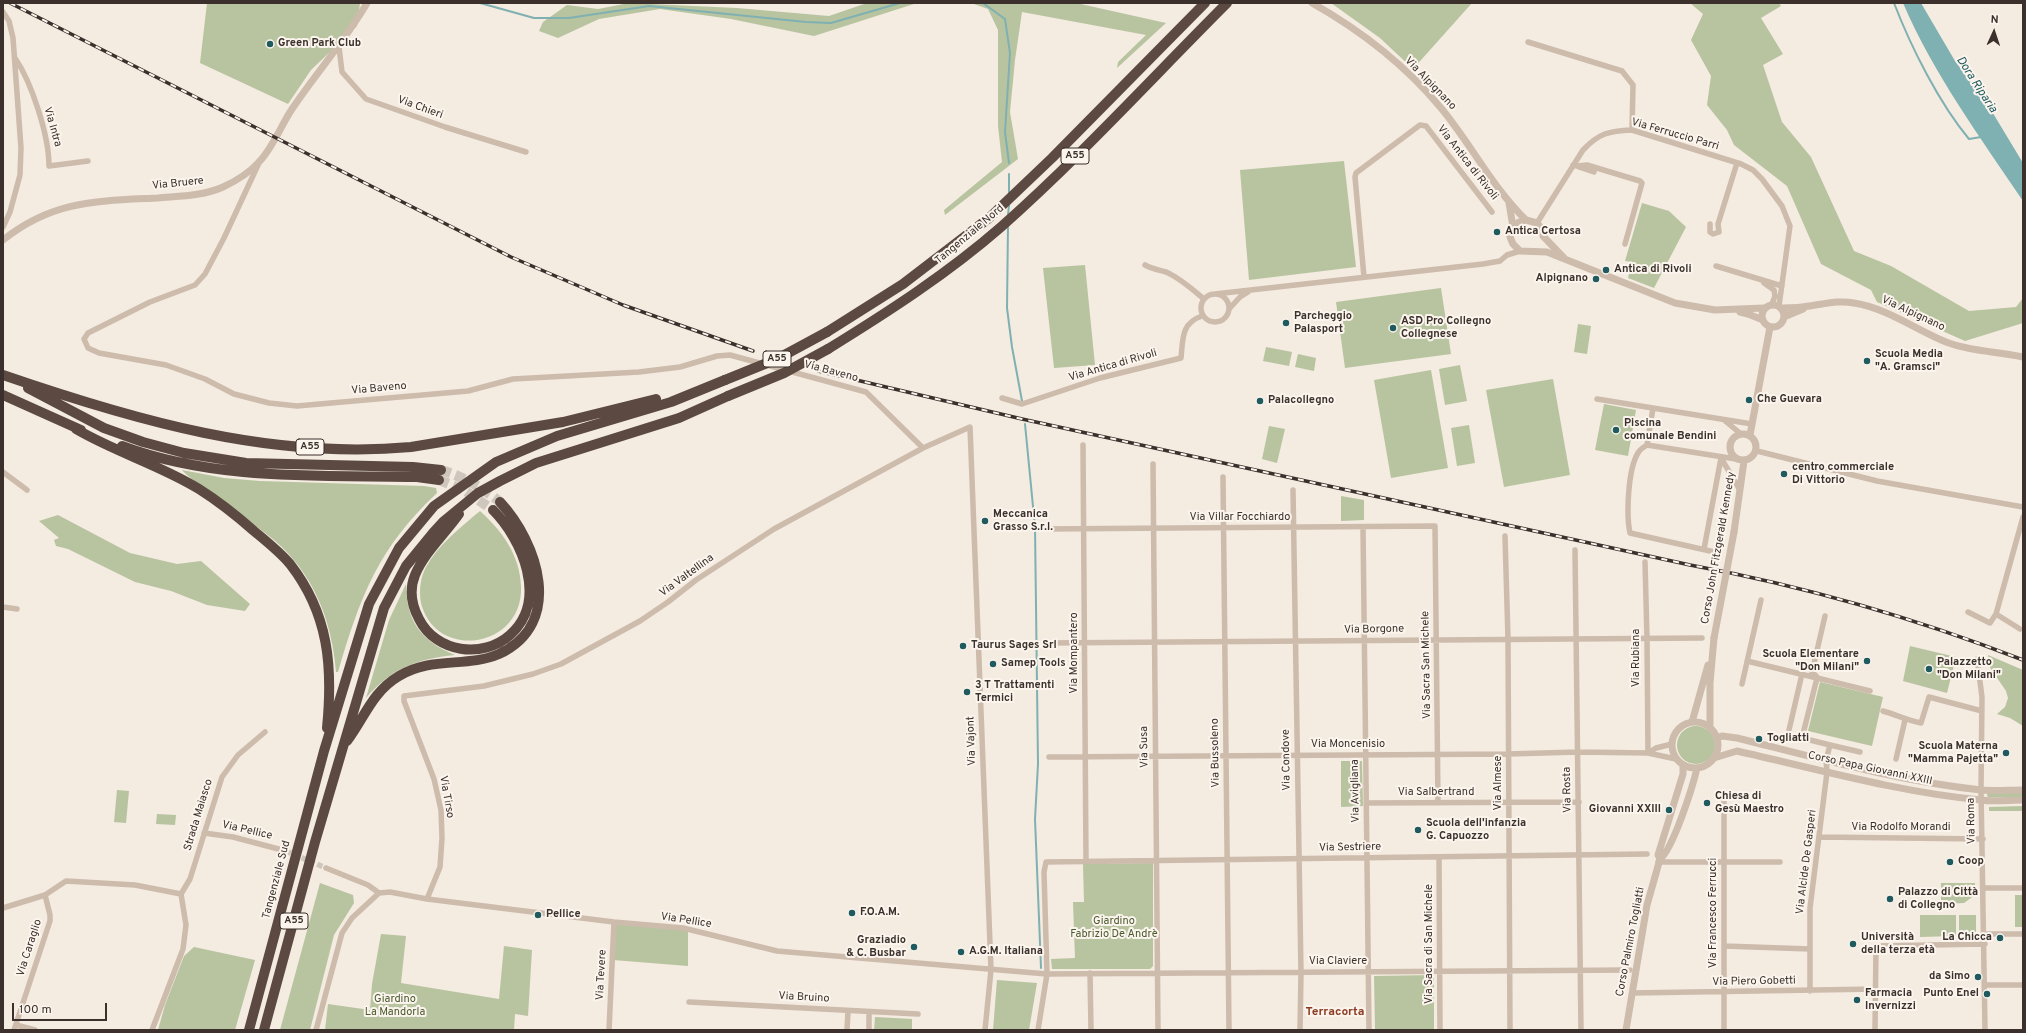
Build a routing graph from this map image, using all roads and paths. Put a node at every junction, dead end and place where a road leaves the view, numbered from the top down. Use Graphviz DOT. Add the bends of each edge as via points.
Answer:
graph roads {
  1 [pos="367,3"];
  2 [pos="1205,3"];
  3 [pos="1227,3"];
  4 [pos="1312,3"];
  5 [pos="3,12"];
  6 [pos="1528,42"];
  7 [pos="339,47"];
  8 [pos="15,58"];
  9 [pos="1632,130"];
  10 [pos="526,152"];
  11 [pos="88,161"];
  12 [pos="259,162"];
  13 [pos="1737,163"];
  14 [pos="1575,166"];
  15 [pos="1594,172"];
  16 [pos="1509,203"];
  17 [pos="1492,212"];
  18 [pos="1526,220"];
  19 [pos="1536,223"];
  20 [pos="1710,224"];
  21 [pos="1513,227"];
  22 [pos="3,228"];
  23 [pos="1543,236"];
  24 [pos="3,240"];
  25 [pos="1513,244"];
  26 [pos="1625,244"];
  27 [pos="1535,250"];
  28 [pos="1520,251"];
  29 [pos="1508,255"];
  30 [pos="1564,258"];
  31 [pos="1144,265"];
  32 [pos="1716,266"];
  33 [pos="1364,277"];
  34 [pos="1756,279"];
  35 [pos="1782,286"];
  36 [pos="1250,291"];
  37 [pos="1215,294"];
  38 [pos="1204,299"];
  39 [pos="1777,306"];
  40 [pos="1809,306"];
  41 [pos="1764,308"];
  42 [pos="1229,309"];
  43 [pos="1729,310"];
  44 [pos="1202,316"];
  45 [pos="1784,317"];
  46 [pos="1762,320"];
  47 [pos="1770,327"];
  48 [pos="2023,353"];
  49 [pos="2007,354"];
  50 [pos="2023,357"];
  51 [pos="3,375"];
  52 [pos="695,391"];
  53 [pos="3,395"];
  54 [pos="1002,398"];
  55 [pos="1597,399"];
  56 [pos="1653,408"];
  57 [pos="1723,419"];
  58 [pos="1752,424"];
  59 [pos="970,427"];
  60 [pos="76,429"];
  61 [pos="1741,434"];
  62 [pos="1750,435"];
  63 [pos="1083,445"];
  64 [pos="1647,445"];
  65 [pos="923,448"];
  66 [pos="1757,451"];
  67 [pos="1721,458"];
  68 [pos="1736,459"];
  69 [pos="1744,461"];
  70 [pos="1153,464"];
  71 [pos="3,472"];
  72 [pos="1223,477"];
  73 [pos="27,490"];
  74 [pos="1293,490"];
  75 [pos="1740,490"];
  76 [pos="469,501"];
  77 [pos="2023,507"];
  78 [pos="2023,517"];
  79 [pos="1435,526"];
  80 [pos="1294,527"];
  81 [pos="1363,527"];
  82 [pos="1153,528"];
  83 [pos="1223,528"];
  84 [pos="1044,529"];
  85 [pos="1084,529"];
  86 [pos="1505,536"];
  87 [pos="1704,549"];
  88 [pos="1575,550"];
  89 [pos="1719,552"];
  90 [pos="1645,562"];
  91 [pos="1761,600"];
  92 [pos="3,607"];
  93 [pos="17,609"];
  94 [pos="1968,612"];
  95 [pos="1996,614"];
  96 [pos="1825,616"];
  97 [pos="2020,629"];
  98 [pos="1576,638"];
  99 [pos="1648,638"];
  100 [pos="1702,638"];
  101 [pos="1714,638"];
  102 [pos="1436,639"];
  103 [pos="1508,639"];
  104 [pos="1364,640"];
  105 [pos="1296,641"];
  106 [pos="1154,642"];
  107 [pos="1225,642"];
  108 [pos="1045,643"];
  109 [pos="1085,643"];
  110 [pos="1976,659"];
  111 [pos="1747,661"];
  112 [pos="1802,674"];
  113 [pos="1817,678"];
  114 [pos="1742,684"];
  115 [pos="1870,691"];
  116 [pos="404,702"];
  117 [pos="1883,711"];
  118 [pos="1982,711"];
  119 [pos="1905,720"];
  120 [pos="1692,722"];
  121 [pos="1710,728"];
  122 [pos="1789,730"];
  123 [pos="264,732"];
  124 [pos="1717,738"];
  125 [pos="1672,744"];
  126 [pos="1830,745"];
  127 [pos="343,746"];
  128 [pos="324,751"];
  129 [pos="1578,752"];
  130 [pos="1860,752"];
  131 [pos="1648,753"];
  132 [pos="1508,754"];
  133 [pos="1366,755"];
  134 [pos="1438,755"];
  135 [pos="1085,756"];
  136 [pos="1155,756"];
  137 [pos="1226,756"];
  138 [pos="1297,756"];
  139 [pos="1049,757"];
  140 [pos="1714,758"];
  141 [pos="1676,759"];
  142 [pos="1826,760"];
  143 [pos="1896,760"];
  144 [pos="1683,765"];
  145 [pos="1697,768"];
  146 [pos="1828,772"];
  147 [pos="1981,790"];
  148 [pos="2023,790"];
  149 [pos="1724,797"];
  150 [pos="2023,800"];
  151 [pos="1982,801"];
  152 [pos="1578,802"];
  153 [pos="1366,803"];
  154 [pos="1438,803"];
  155 [pos="1509,803"];
  156 [pos="204,833"];
  157 [pos="1820,838"];
  158 [pos="1982,839"];
  159 [pos="286,851"];
  160 [pos="1647,854"];
  161 [pos="1509,856"];
  162 [pos="1579,856"];
  163 [pos="1439,857"];
  164 [pos="1299,858"];
  165 [pos="1367,858"];
  166 [pos="1227,859"];
  167 [pos="1086,860"];
  168 [pos="1156,860"];
  169 [pos="1659,860"];
  170 [pos="1724,862"];
  171 [pos="1780,862"];
  172 [pos="326,868"];
  173 [pos="1984,888"];
  174 [pos="2023,888"];
  175 [pos="379,892"];
  176 [pos="182,894"];
  177 [pos="46,895"];
  178 [pos="427,899"];
  179 [pos="3,908"];
  180 [pos="614,922"];
  181 [pos="1985,934"];
  182 [pos="2023,934"];
  183 [pos="1985,944"];
  184 [pos="1724,946"];
  185 [pos="1810,949"];
  186 [pos="991,970"];
  187 [pos="1630,970"];
  188 [pos="1510,971"];
  189 [pos="1581,971"];
  190 [pos="1369,972"];
  191 [pos="1440,972"];
  192 [pos="1090,973"];
  193 [pos="1157,973"];
  194 [pos="1228,973"];
  195 [pos="1301,973"];
  196 [pos="1047,974"];
  197 [pos="1985,985"];
  198 [pos="2023,985"];
  199 [pos="1876,989"];
  200 [pos="1810,991"];
  201 [pos="1724,992"];
  202 [pos="1632,993"];
  203 [pos="689,1002"];
  204 [pos="848,1011"];
  205 [pos="870,1012"];
  206 [pos="918,1014"];
  207 [pos="15,1027"];
  208 [pos="36,1030"];
  209 [pos="152,1030"];
  210 [pos="248,1030"];
  211 [pos="264,1030"];
  212 [pos="316,1030"];
  213 [pos="609,1030"];
  214 [pos="847,1030"];
  215 [pos="868,1030"];
  216 [pos="986,1030"];
  217 [pos="1038,1030"];
  218 [pos="1091,1030"];
  219 [pos="1158,1030"];
  220 [pos="1229,1030"];
  221 [pos="1300,1030"];
  222 [pos="1369,1030"];
  223 [pos="1440,1030"];
  224 [pos="1510,1030"];
  225 [pos="1581,1030"];
  226 [pos="1626,1030"];
  227 [pos="1724,1030"];
  228 [pos="1876,1030"];
  229 [pos="1985,1030"];
  1 -- 7 [label="street, Via Bruere"];
  2 -- 52 [label="highway, Tangenziale Nord / A55, bridge" via="1052,158 988,218 903,284 777,359"];
  3 -- 76 [label="highway, Tangenziale Nord / A55, bridge" via="1064,168 1000,227 912,297 784,373 679,418 536,463 478,493"];
  4 -- 16 [label="street, Via Alpignano" via="1343,20 1411,76 1441,108"];
  5 -- 8 [label="street" via="9,22"];
  6 -- 9 [label="street" via="1622,71 1633,85"];
  7 -- 10 [label="street, Via Chieri" via="342,72 366,99"];
  7 -- 12 [label="street, Via Bruere" via="292,109"];
  8 -- 11 [label="street, Via Intra" via="24,72 48,142 49,166"];
  8 -- 22 [label="street" via="21,148 20,175"];
  9 -- 13 [label="street, Via Ferruccio Parri"];
  9 -- 14 [label="street, Via Ferruccio Parri" via="1616,130 1592,140 1583,150"];
  12 -- 24 [label="street, Via Bruere" via="237,180 211,192 73,204 41,216"];
  12 -- 65 [label="street, Via Baveno" via="224,238 204,274 195,284 150,302 88,333 84,339 88,348 99,354 166,365 205,379 234,394 269,403 297,406 468,391 513,378 639,372 680,366 717,356 730,356 866,392"];
  13 -- 20 [label="street" via="1718,224 1718,232 1710,232"];
  13 -- 35 [label="street, Via Ferruccio Parri" via="1753,170 1762,179 1787,217 1790,226"];
  14 -- 15 [label="street"];
  14 -- 19 [label="street, Via Ferruccio Parri"];
  14 -- 26 [label="street" via="1587,164 1642,183"];
  16 -- 18 [label="street, Via Alpignano"];
  16 -- 21 [label="street"];
  17 -- 33 [label="street, Via Antica di Rivoli" via="1426,126 1420,125 1356,173"];
  18 -- 19 [label="street"];
  18 -- 21 [label="street" via="1518,222"];
  19 -- 23 [label="street" via="1542,229"];
  21 -- 25 [label="street" via="1510,237"];
  23 -- 27 [label="street" via="1541,245"];
  23 -- 30 [label="street"];
  25 -- 28 [label="street"];
  25 -- 29 [label="street"];
  27 -- 28 [label="street"];
  27 -- 30 [label="street"];
  28 -- 29 [label="street"];
  29 -- 33 [label="street" via="1500,262"];
  30 -- 43 [label="street" via="1675,303"];
  31 -- 38 [label="street" via="1177,278"];
  32 -- 34 [label="street"];
  33 -- 36 [label="street"];
  34 -- 35 [label="street"];
  34 -- 39 [label="street" via="1774,290"];
  35 -- 39 [label="street, Via Ferruccio Parri"];
  36 -- 37 [label="street"];
  36 -- 42 [label="street"];
  37 -- 38 [label="street"];
  37 -- 42 [label="street" via="1222,296"];
  38 -- 44 [label="street" via="1200,307"];
  39 -- 40 [label="street, Via Alpignano"];
  39 -- 41 [label="street"];
  39 -- 45 [label="street"];
  40 -- 45 [label="street, Via Alpignano"];
  40 -- 49 [label="street, Via Alpignano" via="1838,301 1856,303 1959,346 1975,351"];
  41 -- 43 [label="street"];
  41 -- 46 [label="street"];
  42 -- 44 [label="street" via="1222,321 1215,323"];
  43 -- 46 [label="street"];
  44 -- 54 [label="street, Via Antica di Rivoli" via="1192,319 1186,327 1181,358 1100,378 1022,404"];
  45 -- 47 [label="street" via="1780,325"];
  46 -- 47 [label="street"];
  47 -- 58 [label="street"];
  48 -- 49 [label="street, Via Alpignano"];
  49 -- 50 [label="street, Via Alpignano"];
  51 -- 52 [label="highway, A55" via="70,398 212,435 261,443 336,449 411,447 548,425"];
  51 -- 60 [label="highway, A55" via="104,428 184,453 246,463 413,467 440,475 416,477 266,474 221,470 134,450"];
  52 -- 128 [label="highway, Tangenziale Sud / A55" via="671,402 557,436 516,453 490,466 434,506 399,548 370,604"];
  53 -- 60 [label="highway, A55"];
  55 -- 56 [label="street"];
  56 -- 57 [label="street"];
  56 -- 64 [label="street"];
  57 -- 58 [label="street"];
  57 -- 61 [label="street"];
  58 -- 62 [label="street"];
  59 -- 65 [label="street, Via Valtellina"];
  59 -- 186 [label="street, Via Vajont"];
  60 -- 128 [label="highway, A55" via="102,444 199,488 289,563 315,605 329,657 330,680"];
  61 -- 62 [label="street"];
  61 -- 68 [label="street" via="1734,437 1731,442 1730,449"];
  62 -- 66 [label="street" via="1755,440"];
  63 -- 85 [label="street, Via Mompantero"];
  64 -- 67 [label="street"];
  64 -- 87 [label="street" via="1640,450 1635,460 1628,501 1630,533"];
  65 -- 116 [label="street, Via Valtellina" via="774,529 696,580 640,621 561,664 484,686 404,696"];
  66 -- 69 [label="street" via="1754,456"];
  66 -- 77 [label="street" via="1877,481"];
  67 -- 68 [label="street"];
  67 -- 75 [label="street"];
  67 -- 87 [label="street"];
  68 -- 69 [label="street"];
  69 -- 75 [label="street, Corso John Fitzgerald Kennedy"];
  70 -- 82 [label="street, Via Susa"];
  71 -- 73 [label="street"];
  72 -- 83 [label="street, Via Bussoleno"];
  74 -- 80 [label="street, Via Condove"];
  75 -- 101 [label="street, Corso John Fitzgerald Kennedy, bridge"];
  76 -- 127 [label="highway, A55" via="433,533 395,584 384,608"];
  76 -- 127 [label="highway, A55" via="422,561 414,576 412,588 415,612 428,632 438,640 461,649 481,648 501,641 519,624 527,606 529,587 521,552 496,506 513,517 534,556 538,603 529,627 510,647 498,654 423,666 399,676 371,702 361,722"];
  78 -- 95 [label="street"];
  79 -- 81 [label="street, Via Villar Focchiardo"];
  79 -- 102 [label="street, Via Sacra San Michele"];
  80 -- 81 [label="street, Via Villar Focchiardo"];
  80 -- 83 [label="street, Via Villar Focchiardo"];
  80 -- 105 [label="street, Via Condove"];
  81 -- 104 [label="street, Via Avigliana"];
  82 -- 83 [label="street, Via Villar Focchiardo"];
  82 -- 85 [label="street, Via Villar Focchiardo"];
  82 -- 106 [label="street, Via Susa"];
  83 -- 107 [label="street, Via Bussoleno"];
  84 -- 85 [label="street, Via Villar Focchiardo"];
  85 -- 109 [label="street, Via Mompantero"];
  86 -- 103 [label="street, Via Almese"];
  87 -- 89 [label="street"];
  88 -- 98 [label="street, Via Rosta"];
  90 -- 99 [label="street, Via Rubiana"];
  91 -- 111 [label="street"];
  92 -- 93 [label="street"];
  94 -- 95 [label="street" via="1990,623"];
  95 -- 97 [label="street"];
  96 -- 113 [label="street" via="1812,672"];
  98 -- 99 [label="street, Via Borgone"];
  98 -- 103 [label="street, Via Borgone"];
  98 -- 129 [label="street, Via Rosta"];
  99 -- 100 [label="street, Via Borgone"];
  99 -- 131 [label="street, Via Rubiana"];
  101 -- 120 [label="street, Corso John Fitzgerald Kennedy"];
  101 -- 121 [label="street, Corso John Fitzgerald Kennedy"];
  102 -- 103 [label="street, Via Borgone"];
  102 -- 104 [label="street, Via Borgone"];
  102 -- 134 [label="street, Via Sacra San Michele"];
  103 -- 132 [label="street, Via Almese"];
  104 -- 105 [label="street, Via Borgone"];
  104 -- 133 [label="street, Via Avigliana"];
  105 -- 107 [label="street, Via Borgone"];
  105 -- 138 [label="street, Via Condove"];
  106 -- 107 [label="street, Via Borgone"];
  106 -- 109 [label="street, Via Borgone"];
  106 -- 136 [label="street, Via Susa"];
  107 -- 137 [label="street, Via Bussoleno"];
  108 -- 109 [label="street, Via Borgone"];
  109 -- 135 [label="street, Via Mompantero"];
  110 -- 118 [label="street, Via Roma"];
  111 -- 112 [label="street"];
  111 -- 114 [label="street"];
  112 -- 113 [label="street"];
  112 -- 122 [label="street"];
  113 -- 115 [label="street"];
  113 -- 126 [label="street" via="1802,738"];
  116 -- 178 [label="street, Via Tirso" via="434,779 441,810 440,867"];
  117 -- 119 [label="street"];
  118 -- 119 [label="street" via="1929,697 1921,723"];
  118 -- 147 [label="street, Via Roma"];
  119 -- 143 [label="street"];
  120 -- 121 [label="street" via="1703,723"];
  120 -- 125 [label="street" via="1678,728"];
  121 -- 124 [label="street"];
  123 -- 156 [label="street, Strada Maiasco" via="238,755 222,777"];
  124 -- 140 [label="street" via="1718,748"];
  124 -- 142 [label="street, Corso Papa Giovanni XXIII" via="1737,738"];
  125 -- 131 [label="street, Via Moncenisio"];
  125 -- 141 [label="street"];
  126 -- 130 [label="street"];
  126 -- 142 [label="street"];
  127 -- 211 [label="highway, A55"];
  128 -- 210 [label="highway, Tangenziale Sud / A55"];
  129 -- 131 [label="street, Via Moncenisio"];
  129 -- 132 [label="street, Via Moncenisio"];
  129 -- 152 [label="street, Via Rosta"];
  131 -- 141 [label="street, Via Moncenisio"];
  132 -- 134 [label="street, Via Moncenisio"];
  132 -- 155 [label="street, Via Almese"];
  133 -- 134 [label="street, Via Moncenisio"];
  133 -- 138 [label="street, Via Moncenisio"];
  133 -- 153 [label="street, Via Avigliana"];
  134 -- 154 [label="street, Via Sacra San Michele"];
  135 -- 136 [label="street, Via Moncenisio"];
  135 -- 139 [label="street, Via Moncenisio"];
  135 -- 167 [label="street, Via Mompantero"];
  136 -- 137 [label="street, Via Moncenisio"];
  136 -- 168 [label="street, Via Susa"];
  137 -- 138 [label="street, Via Moncenisio"];
  137 -- 166 [label="street, Via Bussoleno"];
  138 -- 164 [label="street, Via Condove"];
  140 -- 145 [label="street" via="1705,766"];
  140 -- 146 [label="street, Corso Papa Giovanni XXIII" via="1737,751"];
  141 -- 144 [label="street"];
  142 -- 146 [label="street, Via Alcide De Gasperi"];
  142 -- 147 [label="street, Corso Papa Giovanni XXIII"];
  144 -- 145 [label="street"];
  144 -- 169 [label="street, Corso Palmiro Togliatti" via="1683,774 1658,855"];
  145 -- 169 [label="street, Corso Palmiro Togliatti" via="1675,831"];
  146 -- 151 [label="street, Corso Papa Giovanni XXIII" via="1889,786"];
  146 -- 157 [label="street, Via Alcide De Gasperi"];
  147 -- 148 [label="street, Corso Papa Giovanni XXIII"];
  147 -- 151 [label="street, Via Roma"];
  149 -- 170 [label="street, Via Francesco Ferrucci"];
  150 -- 151 [label="street, Corso Papa Giovanni XXIII"];
  151 -- 158 [label="street, Via Roma"];
  152 -- 155 [label="street, Via Salbertrand"];
  152 -- 162 [label="street, Via Rosta"];
  153 -- 154 [label="street, Via Salbertrand"];
  153 -- 165 [label="street, Via Avigliana"];
  154 -- 155 [label="street, Via Salbertrand"];
  155 -- 161 [label="street, Via Almese"];
  156 -- 159 [label="street, Via Pellice" via="233,837"];
  156 -- 176 [label="street, Strada Maiasco" via="190,879"];
  157 -- 158 [label="street, Via Rodolfo Morandi"];
  157 -- 185 [label="street, Via Alcide De Gasperi" via="1810,908"];
  158 -- 173 [label="street, Via Roma"];
  160 -- 162 [label="street, Via Sestriere"];
  161 -- 162 [label="street, Via Sestriere"];
  161 -- 163 [label="street, Via Sestriere"];
  161 -- 188 [label="street, Via Almese"];
  162 -- 189 [label="street, Via Rosta"];
  163 -- 165 [label="street, Via Sestriere"];
  163 -- 191 [label="street, Via Sacra di San Michele"];
  164 -- 165 [label="street, Via Sestriere"];
  164 -- 166 [label="street, Via Sestriere"];
  164 -- 195 [label="street, Via Condove"];
  165 -- 190 [label="street, Via Avigliana"];
  166 -- 168 [label="street, Via Sestriere"];
  166 -- 194 [label="street, Via Bussoleno"];
  167 -- 168 [label="street, Via Sestriere"];
  167 -- 196 [label="street, Via Sestriere" via="1046,862 1044,872"];
  168 -- 193 [label="street, Via Susa"];
  169 -- 170 [label="street"];
  169 -- 202 [label="street, Corso Palmiro Togliatti" via="1647,905"];
  170 -- 171 [label="street"];
  170 -- 184 [label="street, Via Francesco Ferrucci"];
  172 -- 175 [label="street, Via Pellice"];
  173 -- 174 [label="street"];
  173 -- 181 [label="street, Via Roma"];
  175 -- 178 [label="street, Via Pellice"];
  175 -- 212 [label="street" via="352,918 342,933"];
  176 -- 177 [label="street" via="135,885 66,881"];
  176 -- 209 [label="street" via="186,925 184,945"];
  177 -- 179 [label="street"];
  177 -- 207 [label="street, Via Caraglio" via="50,921"];
  178 -- 180 [label="street, Via Pellice"];
  180 -- 186 [label="street, Via Pellice" via="683,928 777,951"];
  180 -- 213 [label="street, Via Tevere"];
  181 -- 182 [label="street"];
  181 -- 183 [label="street, Via Roma"];
  183 -- 197 [label="street, Via Roma"];
  183 -- 199 [label="street" via="1876,946"];
  184 -- 185 [label="street"];
  184 -- 201 [label="street, Via Francesco Ferrucci"];
  185 -- 200 [label="street, Via Alcide De Gasperi"];
  186 -- 196 [label="street, Via Pellice"];
  186 -- 216 [label="street, Via Vajont"];
  187 -- 189 [label="street, Via Claviere"];
  188 -- 189 [label="street, Via Claviere"];
  188 -- 191 [label="street, Via Claviere"];
  188 -- 224 [label="street, Via Almese"];
  189 -- 225 [label="street, Via Rosta"];
  190 -- 191 [label="street, Via Claviere"];
  190 -- 195 [label="street, Via Claviere"];
  190 -- 222 [label="street, Via Avigliana"];
  191 -- 223 [label="street, Via Sacra di San Michele"];
  192 -- 193 [label="street, Via Claviere"];
  192 -- 196 [label="street, Via Claviere"];
  192 -- 218 [label="street"];
  193 -- 194 [label="street, Via Claviere"];
  193 -- 219 [label="street, Via Susa"];
  194 -- 195 [label="street, Via Claviere"];
  194 -- 220 [label="street, Via Bussoleno"];
  195 -- 221 [label="street, Via Condove"];
  196 -- 217 [label="street"];
  197 -- 198 [label="street"];
  197 -- 229 [label="street, Via Roma"];
  199 -- 200 [label="street, Via Piero Gobetti"];
  199 -- 228 [label="street"];
  200 -- 201 [label="street, Via Piero Gobetti"];
  201 -- 202 [label="street, Via Piero Gobetti"];
  201 -- 227 [label="street, Via Francesco Ferrucci"];
  202 -- 226 [label="street, Corso Palmiro Togliatti"];
  203 -- 204 [label="street, Via Bruino"];
  204 -- 205 [label="street, Via Bruino"];
  204 -- 214 [label="street"];
  205 -- 206 [label="street, Via Bruino"];
  205 -- 215 [label="street"];
  207 -- 208 [label="street"];
}
